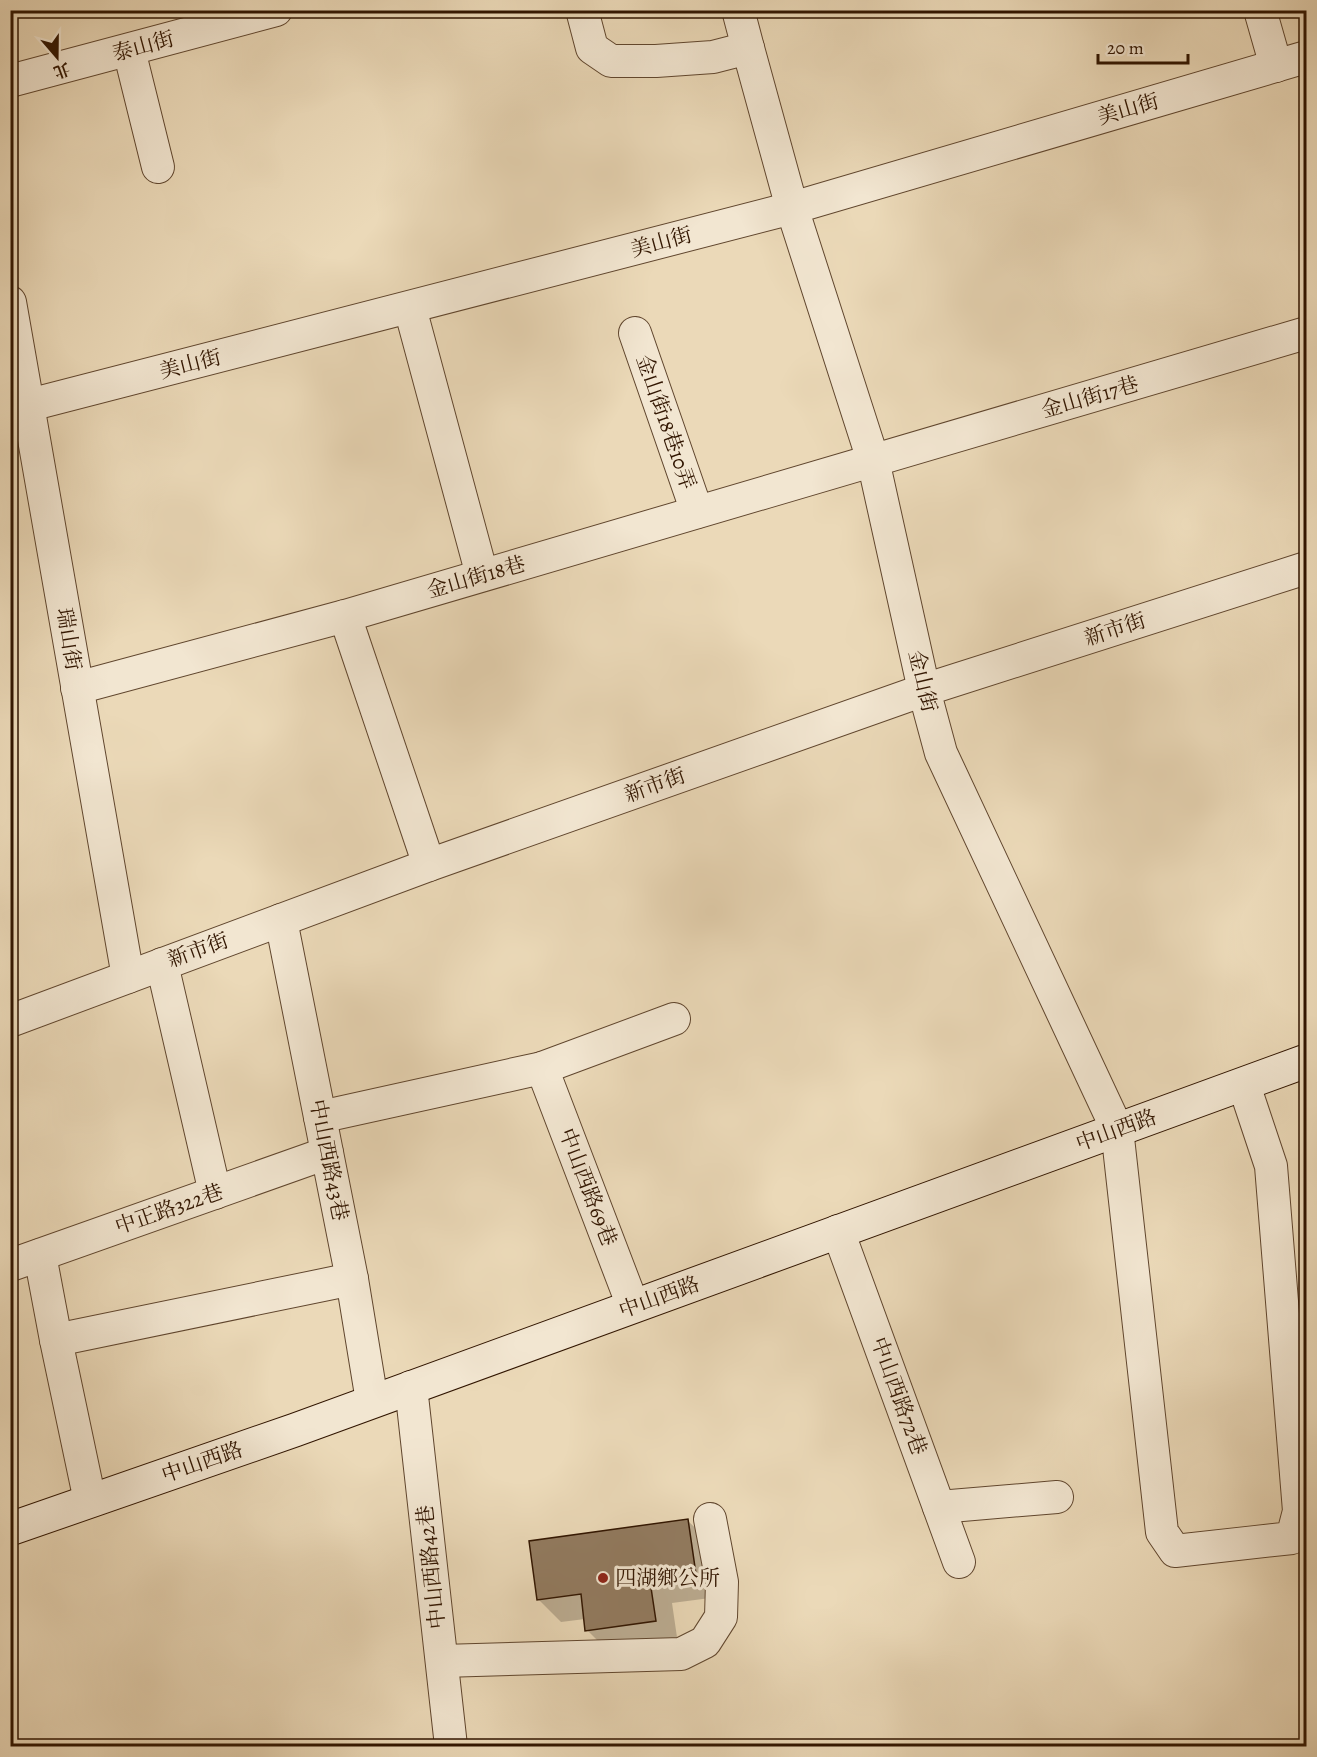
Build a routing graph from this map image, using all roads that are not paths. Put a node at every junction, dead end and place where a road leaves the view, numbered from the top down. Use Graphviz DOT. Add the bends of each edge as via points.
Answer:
graph roads {
  1 [pos="276,10"];
  2 [pos="582,10"];
  3 [pos="738,10"];
  4 [pos="1260,10"];
  5 [pos="191,21"];
  6 [pos="748,48"];
  7 [pos="129,50"];
  8 [pos="1306,57"];
  9 [pos="1276,66"];
  10 [pos="10,81"];
  11 [pos="158,167"];
  12 [pos="792,208"];
  13 [pos="10,302"];
  14 [pos="410,308"];
  15 [pos="635,333"];
  16 [pos="1306,333"];
  17 [pos="20,407"];
  18 [pos="873,460"];
  19 [pos="697,512"];
  20 [pos="1306,568"];
  21 [pos="482,575"];
  22 [pos="345,616"];
  23 [pos="77,688"];
  24 [pos="924,690"];
  25 [pos="429,865"];
  26 [pos="281,920"];
  27 [pos="162,964"];
  28 [pos="128,976"];
  29 [pos="674,1019"];
  30 [pos="10,1021"];
  31 [pos="1306,1061"];
  32 [pos="542,1068"];
  33 [pos="1244,1085"];
  34 [pos="320,1117"];
  35 [pos="1117,1130"];
  36 [pos="327,1154"];
  37 [pos="215,1193"];
  38 [pos="838,1231"];
  39 [pos="18,1262"];
  40 [pos="352,1279"];
  41 [pos="633,1306"];
  42 [pos="56,1340"];
  43 [pos="411,1387"];
  44 [pos="372,1401"];
  45 [pos="1057,1497"];
  46 [pos="90,1501"];
  47 [pos="939,1507"];
  48 [pos="710,1519"];
  49 [pos="10,1529"];
  50 [pos="959,1562"];
  51 [pos="442,1661"];
  52 [pos="451,1746"];
  1 -- 5 [label="street, 泰山街"];
  2 -- 6 [label="street" via="592,48 611,61 713,57"];
  3 -- 6 [label="street, 金山街"];
  4 -- 9 [label="street"];
  5 -- 7 [label="street, 泰山街"];
  6 -- 12 [label="street, 金山街"];
  7 -- 10 [label="street, 泰山街"];
  7 -- 11 [label="street"];
  8 -- 9 [label="street, 美山街"];
  9 -- 12 [label="street, 美山街"];
  12 -- 14 [label="street, 美山街"];
  12 -- 18 [label="street, 金山街"];
  13 -- 17 [label="street, 瑞山街"];
  14 -- 17 [label="street, 美山街"];
  14 -- 21 [label="street"];
  15 -- 19 [label="street, 金山街18巷10弄"];
  16 -- 18 [label="street, 金山街17巷"];
  17 -- 23 [label="street, 瑞山街"];
  18 -- 19 [label="street, 金山街18巷"];
  18 -- 24 [label="street, 金山街"];
  19 -- 21 [label="street, 金山街18巷"];
  20 -- 24 [label="street, 新市街"];
  21 -- 22 [label="street, 金山街18巷"];
  22 -- 23 [label="street, 金山街18巷"];
  22 -- 25 [label="street"];
  23 -- 28 [label="street, 瑞山街"];
  24 -- 25 [label="street, 新市街"];
  24 -- 35 [label="street, 金山街" via="941,753"];
  25 -- 26 [label="street, 新市街"];
  26 -- 27 [label="street, 新市街"];
  26 -- 34 [label="street, 中山西路43巷"];
  27 -- 28 [label="street, 新市街"];
  27 -- 37 [label="street"];
  28 -- 30 [label="street, 新市街"];
  29 -- 32 [label="street"];
  31 -- 33 [label="main road, 中山西路"];
  32 -- 34 [label="street"];
  32 -- 41 [label="street, 中山西路69巷"];
  33 -- 35 [label="main road, 中山西路"];
  33 -- 35 [label="street, 金山街" via="1271,1166 1299,1510 1292,1538 1175,1551 1162,1532"];
  34 -- 36 [label="street, 中山西路43巷"];
  35 -- 38 [label="main road, 中山西路"];
  36 -- 37 [label="street, 中正路322巷"];
  36 -- 40 [label="street, 中山西路43巷"];
  37 -- 39 [label="street, 中正路322巷"];
  38 -- 41 [label="main road, 中山西路"];
  38 -- 47 [label="street, 中山西路72巷"];
  39 -- 42 [label="street"];
  40 -- 42 [label="street"];
  40 -- 44 [label="street, 中山西路43巷"];
  41 -- 43 [label="main road, 中山西路"];
  42 -- 46 [label="street"];
  43 -- 44 [label="main road, 中山西路"];
  43 -- 51 [label="street, 中山西路42巷"];
  44 -- 46 [label="main road, 中山西路"];
  45 -- 47 [label="street"];
  46 -- 49 [label="main road, 中山西路"];
  47 -- 50 [label="street, 中山西路72巷"];
  48 -- 51 [label="street" via="722,1582 721,1617 705,1642 681,1654"];
  51 -- 52 [label="street, 中山西路42巷"];
}
